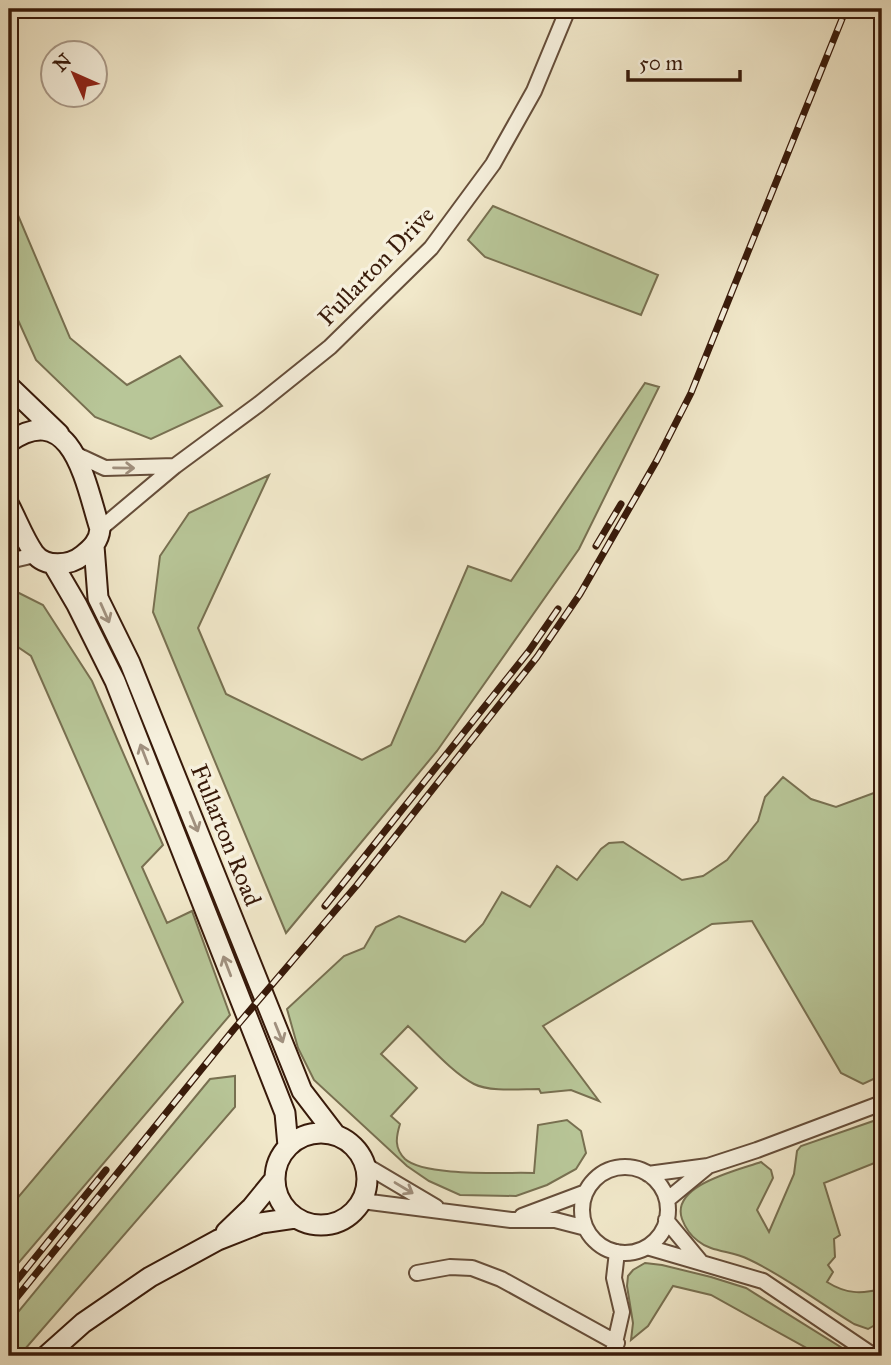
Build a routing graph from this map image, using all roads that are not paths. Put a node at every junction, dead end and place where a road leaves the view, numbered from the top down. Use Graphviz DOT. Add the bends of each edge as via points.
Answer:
graph roads {
  1 [pos="568,9"];
  2 [pos="9,386"];
  3 [pos="60,435"];
  4 [pos="9,442"];
  5 [pos="75,454"];
  6 [pos="175,466"];
  7 [pos="9,505"];
  8 [pos="97,538"];
  9 [pos="44,560"];
  10 [pos="9,561"];
  11 [pos="882,1102"];
  12 [pos="335,1134"];
  13 [pos="288,1146"];
  14 [pos="365,1165"];
  15 [pos="708,1166"];
  16 [pos="648,1174"];
  17 [pos="274,1180"];
  18 [pos="586,1192"];
  19 [pos="667,1200"];
  20 [pos="362,1201"];
  21 [pos="443,1212"];
  22 [pos="295,1218"];
  23 [pos="511,1220"];
  24 [pos="666,1220"];
  25 [pos="586,1228"];
  26 [pos="218,1240"];
  27 [pos="647,1247"];
  28 [pos="617,1252"];
  29 [pos="700,1261"];
  30 [pos="417,1273"];
  31 [pos="615,1349"];
  32 [pos="46,1356"];
  33 [pos="874,1356"];
  1 -- 6 [label="street, Fullarton Drive" via="534,91 493,164 431,248 330,347"];
  2 -- 3 [label="street"];
  3 -- 4 [label="street" via="42,429"];
  3 -- 5 [label="street, Fullarton Road"];
  5 -- 6 [label="street, one-way" via="105,468"];
  5 -- 8 [label="street, Fullarton Road"];
  6 -- 8 [label="street, Fullarton Drive"];
  7 -- 9 [label="street, Fullarton Road"];
  8 -- 9 [label="street" via="75,562"];
  8 -- 12 [label="street, Fullarton Road, one-way" via="98,598 130,663 302,1091"];
  9 -- 10 [label="street"];
  13 -- 9 [label="street, Fullarton Road, one-way" via="285,1113 115,681 77,605"];
  11 -- 15 [label="street"];
  12 -- 13 [label="street" via="310,1133"];
  12 -- 14 [label="street" via="359,1152"];
  13 -- 17 [label="street" via="275,1167"];
  14 -- 20 [label="street"];
  14 -- 21 [label="street, one-way"];
  15 -- 16 [label="street"];
  15 -- 19 [label="street"];
  16 -- 18 [label="street" via="615,1168 593,1181"];
  16 -- 19 [label="street"];
  17 -- 22 [label="street" via="284,1208"];
  17 -- 26 [label="street"];
  18 -- 23 [label="street"];
  18 -- 25 [label="street" via="582,1216"];
  19 -- 24 [label="street"];
  20 -- 21 [label="street"];
  20 -- 22 [label="street" via="342,1220 328,1225"];
  21 -- 23 [label="street"];
  22 -- 26 [label="street" via="261,1223"];
  23 -- 25 [label="street" via="555,1220"];
  24 -- 27 [label="street"];
  24 -- 29 [label="street"];
  25 -- 28 [label="street" via="604,1248"];
  26 -- 32 [label="street" via="150,1277 83,1323"];
  27 -- 28 [label="street"];
  27 -- 29 [label="street"];
  28 -- 31 [label="street" via="614,1278 622,1312"];
  29 -- 33 [label="street" via="763,1282"];
  30 -- 31 [label="street" via="472,1268 501,1279"];
}
